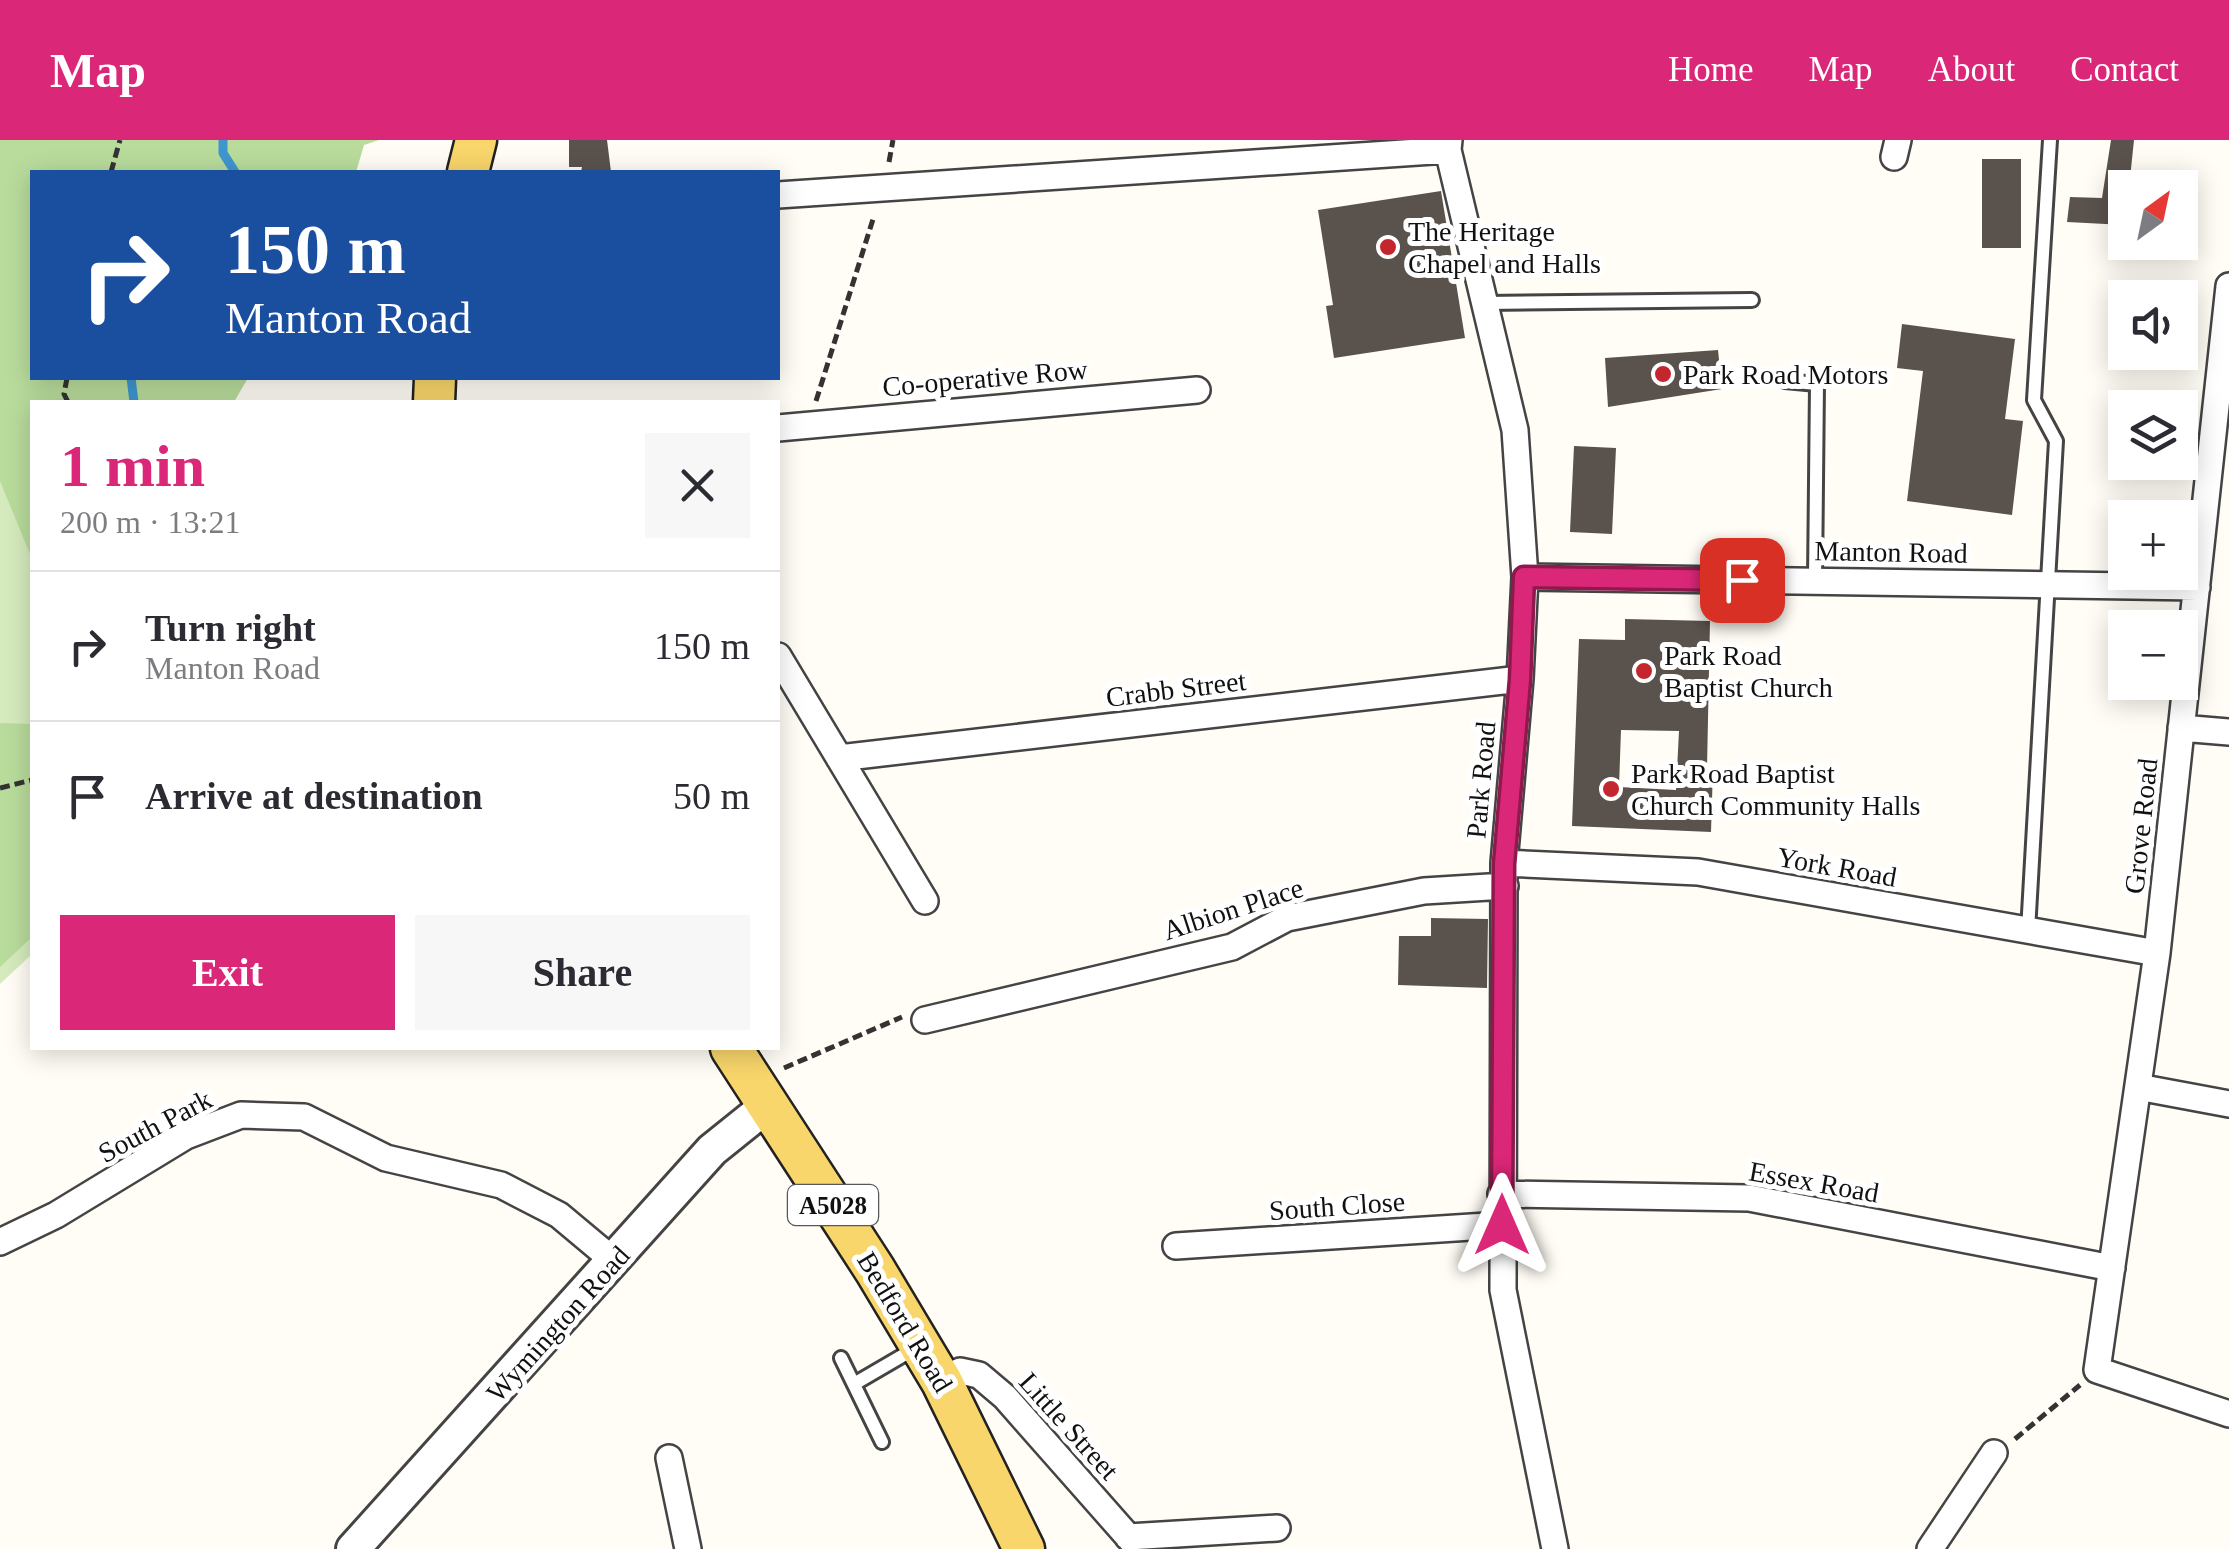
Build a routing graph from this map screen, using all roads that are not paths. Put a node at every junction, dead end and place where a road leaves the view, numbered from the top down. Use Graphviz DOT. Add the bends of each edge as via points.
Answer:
graph roads {
  1 [pos="476,140"];
  2 [pos="2050,140"];
  3 [pos="1449,145"];
  4 [pos="468,170"];
  5 [pos="780,195"];
  6 [pos="2229,286"];
  7 [pos="1752,300"];
  8 [pos="1485,303"];
  9 [pos="1786,381"];
  10 [pos="1197,390"];
  11 [pos="780,428"];
  12 [pos="1524,577"];
  13 [pos="2198,577"];
  14 [pos="1815,581"];
  15 [pos="2050,584"];
  16 [pos="2108,585"];
  17 [pos="2197,590"];
  18 [pos="780,659"];
  19 [pos="1520,680"];
  20 [pos="2182,728"];
  21 [pos="2229,732"];
  22 [pos="840,758"];
  23 [pos="1504,874"];
  24 [pos="925,901"];
  25 [pos="2028,931"];
  26 [pos="2157,953"];
  27 [pos="925,1020"];
  28 [pos="733,1050"];
  29 [pos="2138,1088"];
  30 [pos="761,1093"];
  31 [pos="2229,1104"];
  32 [pos="1501,1194"];
  33 [pos="1502,1225"];
  34 [pos="0,1242"];
  35 [pos="1176,1246"];
  36 [pos="614,1261"];
  37 [pos="2112,1268"];
  38 [pos="920,1345"];
  39 [pos="841,1358"];
  40 [pos="942,1382"];
  41 [pos="854,1384"];
  42 [pos="2229,1414"];
  43 [pos="882,1442"];
  44 [pos="1994,1454"];
  45 [pos="669,1458"];
  46 [pos="1277,1528"];
  47 [pos="1134,1543"];
  48 [pos="360,1547"];
  49 [pos="688,1549"];
  50 [pos="1024,1549"];
  51 [pos="1556,1549"];
  52 [pos="1930,1549"];
  1 -- 4 [label="main road"];
  2 -- 15 [label="lane" via="2034,400 2056,441"];
  3 -- 5 [label="street"];
  3 -- 8 [label="street, Park Road"];
  6 -- 13 [label="street, Grove Road"];
  7 -- 8 [label="lane"];
  8 -- 12 [label="street, Park Road" via="1515,430"];
  9 -- 14 [label="lane" via="1817,384"];
  10 -- 11 [label="street, Co-operative Row"];
  12 -- 14 [label="street, Manton Road"];
  12 -- 19 [label="street, Park Road"];
  14 -- 15 [label="street, Manton Road"];
  15 -- 16 [label="street, Manton Road"];
  15 -- 25 [label="lane"];
  17 -- 20 [label="street, Grove Road"];
  18 -- 22 [label="street"];
  19 -- 22 [label="street, Crabb Street"];
  19 -- 23 [label="street, Park Road"];
  20 -- 21 [label="street"];
  20 -- 26 [label="street, Grove Road"];
  22 -- 24 [label="street"];
  23 -- 25 [label="street, York Road" via="1698,872"];
  23 -- 27 [label="street, Albion Place" via="1287,918 1232,947"];
  23 -- 32 [label="street, Park Road"];
  25 -- 26 [label="street, York Road"];
  26 -- 29 [label="street, Grove Road"];
  28 -- 30 [label="main road, A5028"];
  29 -- 31 [label="street"];
  29 -- 37 [label="street, Grove Road"];
  30 -- 36 [label="street, Wymington Road"];
  30 -- 38 [label="main road, Bedford Road / A5028"];
  32 -- 33 [label="street, Park Road"];
  32 -- 37 [label="street, Essex Road" via="1749,1198"];
  33 -- 35 [label="street, South Close"];
  33 -- 51 [label="street, Park Road" via="1502,1290"];
  34 -- 36 [label="street, South Park" via="186,1136 241,1115 304,1117 386,1158 501,1185 559,1215"];
  36 -- 48 [label="street, Wymington Road"];
  37 -- 42 [label="street, Grove Road" via="2097,1370"];
  38 -- 40 [label="main road, Bedford Road / A5028"];
  38 -- 41 [label="lane"];
  39 -- 41 [label="lane"];
  40 -- 47 [label="street, Little Street" via="960,1371 1005,1397"];
  40 -- 50 [label="main road, Bedford Road / A5028"];
  41 -- 43 [label="lane"];
  44 -- 52 [label="street"];
  45 -- 49 [label="street"];
  46 -- 47 [label="street"];
}
